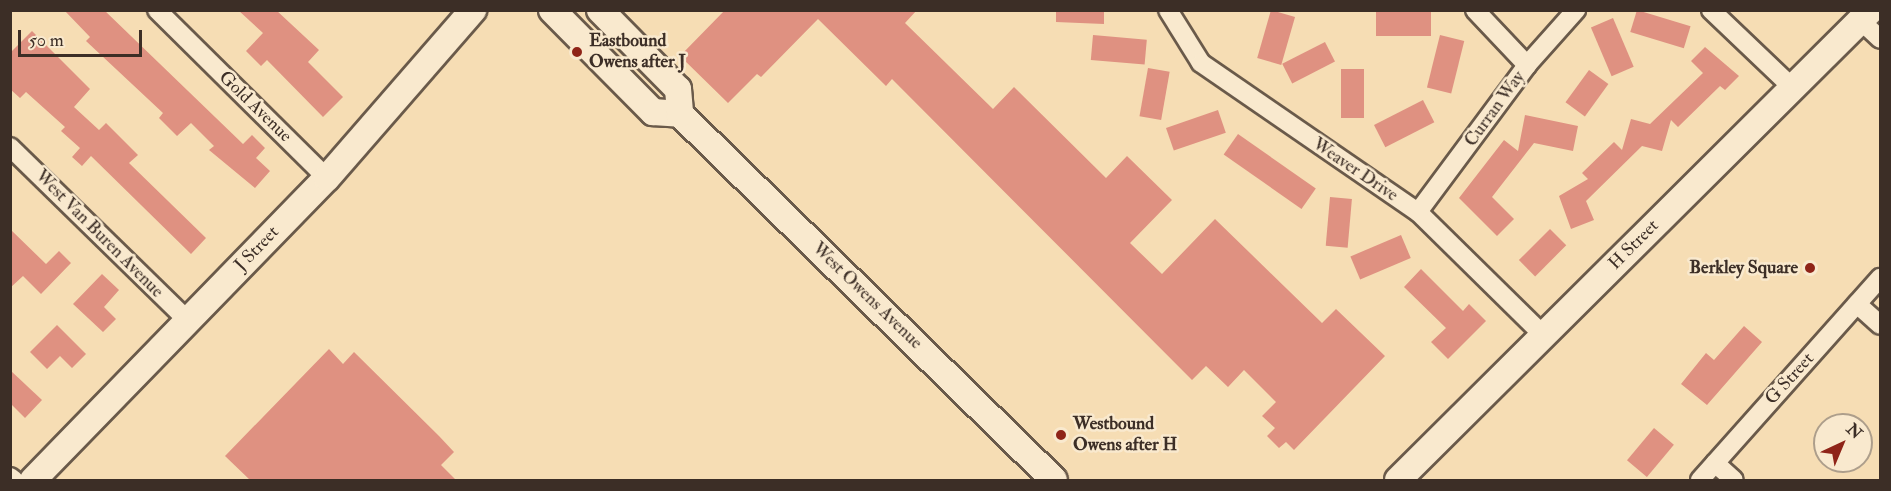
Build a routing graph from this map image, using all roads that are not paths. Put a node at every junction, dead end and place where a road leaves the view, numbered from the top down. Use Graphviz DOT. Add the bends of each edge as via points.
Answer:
graph roads {
  1 [pos="157,10"];
  2 [pos="473,10"];
  3 [pos="552,10"];
  4 [pos="600,10"];
  5 [pos="1168,10"];
  6 [pos="1475,10"];
  7 [pos="1576,10"];
  8 [pos="1711,10"];
  9 [pos="1866,16"];
  10 [pos="1881,39"];
  11 [pos="1527,64"];
  12 [pos="1793,88"];
  13 [pos="680,114"];
  14 [pos="10,147"];
  15 [pos="327,178"];
  16 [pos="1418,212"];
  17 [pos="1881,278"];
  18 [pos="1857,304"];
  19 [pos="188,321"];
  20 [pos="1881,325"];
  21 [pos="1543,335"];
  22 [pos="1715,464"];
  23 [pos="10,477"];
  24 [pos="14,480"];
  25 [pos="33,480"];
  26 [pos="1054,480"];
  27 [pos="1398,480"];
  28 [pos="1700,480"];
  29 [pos="1734,480"];
  1 -- 15 [label="street, Gold Avenue"];
  2 -- 15 [label="street, J Street"];
  3 -- 13 [label="street" via="653,112"];
  4 -- 13 [label="street" via="678,88"];
  5 -- 16 [label="street, Weaver Drive" via="1200,63"];
  6 -- 11 [label="street"];
  7 -- 11 [label="street, Curran Way"];
  8 -- 12 [label="street"];
  9 -- 10 [label="street"];
  9 -- 12 [label="street, H Street"];
  11 -- 16 [label="street, Curran Way"];
  12 -- 21 [label="street, H Street"];
  13 -- 26 [label="street, West Owens Avenue"];
  14 -- 19 [label="street, West Van Buren Avenue"];
  15 -- 19 [label="street, J Street"];
  16 -- 21 [label="street, Weaver Drive"];
  17 -- 18 [label="street, G Street"];
  18 -- 20 [label="street"];
  18 -- 22 [label="street, G Street"];
  19 -- 25 [label="street, J Street"];
  21 -- 27 [label="street, H Street"];
  22 -- 28 [label="street, G Street"];
  22 -- 29 [label="street"];
  23 -- 24 [label="street"];
}
